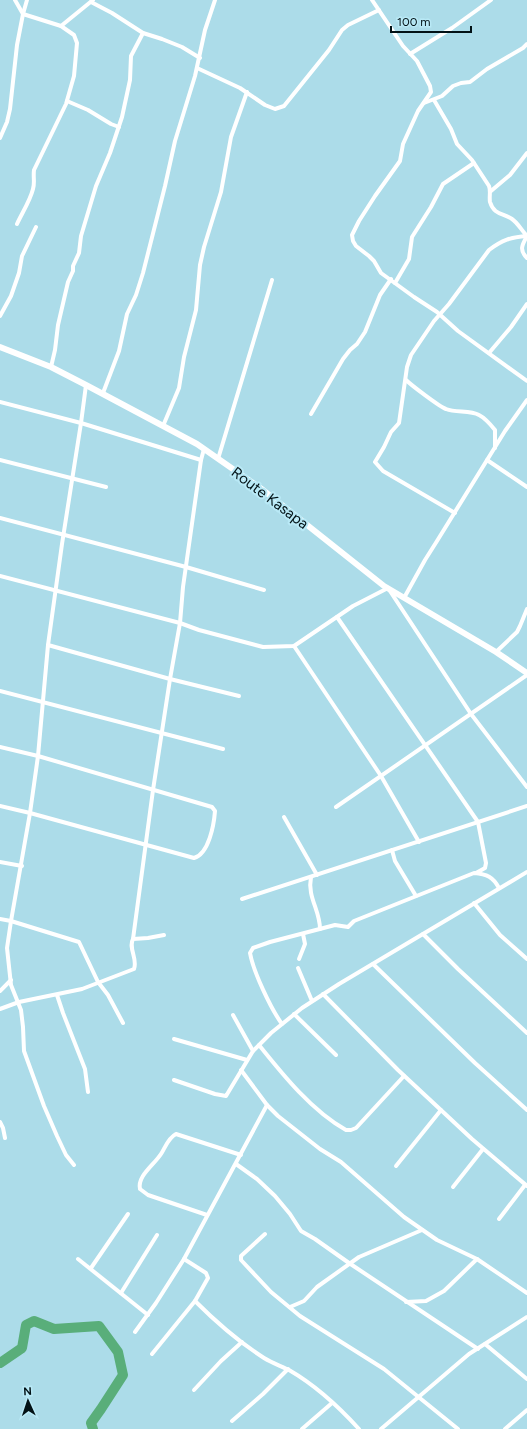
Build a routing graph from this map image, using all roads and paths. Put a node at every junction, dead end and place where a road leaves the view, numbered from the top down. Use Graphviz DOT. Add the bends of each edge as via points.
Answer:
graph roads {
  1 [pos="14,0"];
  2 [pos="27,0"];
  3 [pos="215,0"];
  4 [pos="490,0"];
  5 [pos="92,1"];
  6 [pos="374,1"];
  7 [pos="378,10"];
  8 [pos="23,14"];
  9 [pos="61,26"];
  10 [pos="143,33"];
  11 [pos="527,44"];
  12 [pos="410,54"];
  13 [pos="200,58"];
  14 [pos="197,68"];
  15 [pos="247,92"];
  16 [pos="434,100"];
  17 [pos="67,101"];
  18 [pos="424,103"];
  19 [pos="119,127"];
  20 [pos="0,138"];
  21 [pos="527,153"];
  22 [pos="474,163"];
  23 [pos="491,190"];
  24 [pos="17,224"];
  25 [pos="36,227"];
  26 [pos="527,236"];
  27 [pos="527,258"];
  28 [pos="391,279"];
  29 [pos="272,280"];
  30 [pos="395,283"];
  31 [pos="527,304"];
  32 [pos="440,314"];
  33 [pos="0,316"];
  34 [pos="0,347"];
  35 [pos="489,353"];
  36 [pos="50,367"];
  37 [pos="406,380"];
  38 [pos="527,381"];
  39 [pos="86,385"];
  40 [pos="103,393"];
  41 [pos="527,400"];
  42 [pos="0,402"];
  43 [pos="311,414"];
  44 [pos="82,423"];
  45 [pos="163,426"];
  46 [pos="495,448"];
  47 [pos="204,449"];
  48 [pos="218,459"];
  49 [pos="0,460"];
  50 [pos="201,460"];
  51 [pos="487,460"];
  52 [pos="73,479"];
  53 [pos="106,487"];
  54 [pos="527,487"];
  55 [pos="455,513"];
  56 [pos="0,518"];
  57 [pos="64,535"];
  58 [pos="186,568"];
  59 [pos="0,576"];
  60 [pos="388,588"];
  61 [pos="264,590"];
  62 [pos="56,591"];
  63 [pos="404,598"];
  64 [pos="527,609"];
  65 [pos="337,617"];
  66 [pos="180,622"];
  67 [pos="48,645"];
  68 [pos="294,646"];
  69 [pos="496,652"];
  70 [pos="527,674"];
  71 [pos="170,679"];
  72 [pos="0,691"];
  73 [pos="239,696"];
  74 [pos="42,701"];
  75 [pos="471,714"];
  76 [pos="163,733"];
  77 [pos="426,745"];
  78 [pos="0,747"];
  79 [pos="223,749"];
  80 [pos="38,756"];
  81 [pos="380,776"];
  82 [pos="527,787"];
  83 [pos="153,790"];
  84 [pos="0,806"];
  85 [pos="527,806"];
  86 [pos="336,807"];
  87 [pos="30,813"];
  88 [pos="284,817"];
  89 [pos="478,822"];
  90 [pos="419,842"];
  91 [pos="146,844"];
  92 [pos="392,850"];
  93 [pos="0,862"];
  94 [pos="22,866"];
  95 [pos="476,873"];
  96 [pos="526,873"];
  97 [pos="317,875"];
  98 [pos="311,877"];
  99 [pos="499,888"];
  100 [pos="416,896"];
  101 [pos="242,899"];
  102 [pos="474,903"];
  103 [pos="0,919"];
  104 [pos="11,921"];
  105 [pos="320,930"];
  106 [pos="303,934"];
  107 [pos="423,934"];
  108 [pos="164,936"];
  109 [pos="133,939"];
  110 [pos="299,959"];
  111 [pos="527,959"];
  112 [pos="373,964"];
  113 [pos="298,968"];
  114 [pos="11,980"];
  115 [pos="98,982"];
  116 [pos="0,991"];
  117 [pos="323,994"];
  118 [pos="58,995"];
  119 [pos="312,1001"];
  120 [pos="19,1002"];
  121 [pos="0,1009"];
  122 [pos="294,1014"];
  123 [pos="233,1015"];
  124 [pos="123,1023"];
  125 [pos="282,1024"];
  126 [pos="527,1034"];
  127 [pos="174,1039"];
  128 [pos="259,1045"];
  129 [pos="253,1051"];
  130 [pos="336,1055"];
  131 [pos="247,1060"];
  132 [pos="241,1070"];
  133 [pos="404,1076"];
  134 [pos="174,1080"];
  135 [pos="88,1092"];
  136 [pos="267,1105"];
  137 [pos="441,1110"];
  138 [pos="527,1110"];
  139 [pos="0,1122"];
  140 [pos="5,1138"];
  141 [pos="483,1149"];
  142 [pos="241,1155"];
  143 [pos="236,1164"];
  144 [pos="74,1165"];
  145 [pos="396,1166"];
  146 [pos="526,1186"];
  147 [pos="453,1188"];
  148 [pos="128,1214"];
  149 [pos="207,1216"];
  150 [pos="499,1219"];
  151 [pos="422,1230"];
  152 [pos="265,1234"];
  153 [pos="157,1235"];
  154 [pos="78,1259"];
  155 [pos="184,1259"];
  156 [pos="477,1259"];
  157 [pos="349,1263"];
  158 [pos="91,1268"];
  159 [pos="121,1293"];
  160 [pos="527,1293"];
  161 [pos="195,1301"];
  162 [pos="406,1302"];
  163 [pos="290,1307"];
  164 [pos="148,1315"];
  165 [pos="527,1317"];
  166 [pos="135,1332"];
  167 [pos="242,1342"];
  168 [pos="485,1344"];
  169 [pos="478,1349"];
  170 [pos="152,1354"];
  171 [pos="288,1369"];
  172 [pos="527,1379"];
  173 [pos="194,1390"];
  174 [pos="418,1397"];
  175 [pos="332,1403"];
  176 [pos="527,1410"];
  177 [pos="232,1421"];
  178 [pos="302,1429"];
  179 [pos="359,1429"];
  180 [pos="381,1429"];
  181 [pos="458,1429"];
  182 [pos="505,1429"];
  1 -- 8 [label="street"];
  2 -- 8 [label="street"];
  3 -- 13 [label="street" via="205,30"];
  4 -- 12 [label="street"];
  5 -- 9 [label="street"];
  5 -- 10 [label="street"];
  6 -- 7 [label="street"];
  7 -- 12 [label="street"];
  7 -- 15 [label="street" via="342,30 284,106 271,108"];
  8 -- 9 [label="street"];
  8 -- 20 [label="street" via="10,109"];
  9 -- 17 [label="street" via="74,35 77,43 74,76"];
  10 -- 13 [label="street" via="162,39"];
  10 -- 19 [label="street" via="131,56 130,80"];
  11 -- 16 [label="street" via="470,82 461,82"];
  12 -- 18 [label="street" via="417,61 430,86 431,92"];
  13 -- 14 [label="street"];
  14 -- 15 [label="street"];
  14 -- 40 [label="street" via="175,141 143,273 127,314 119,350"];
  15 -- 45 [label="street" via="231,137 221,192 204,247 196,310 179,388"];
  16 -- 18 [label="street"];
  16 -- 22 [label="street" via="458,144"];
  17 -- 19 [label="street"];
  17 -- 24 [label="street" via="34,170 33,188"];
  18 -- 28 [label="street" via="403,144 400,161 352,235 356,246 370,256 381,273"];
  19 -- 36 [label="street" via="96,186 81,236"];
  21 -- 23 [label="street" via="510,175"];
  22 -- 23 [label="street"];
  22 -- 30 [label="street" via="443,184 436,200 412,237 409,260"];
  23 -- 26 [label="street" via="490,202 493,208 513,220"];
  25 -- 33 [label="street" via="22,256 11,296"];
  26 -- 27 [label="street" via="521,249"];
  26 -- 32 [label="street" via="514,236 489,250"];
  28 -- 30 [label="street"];
  28 -- 43 [label="street" via="380,295 365,332 343,359"];
  29 -- 48 [label="street"];
  30 -- 32 [label="street"];
  31 -- 35 [label="street"];
  32 -- 35 [label="street" via="458,331"];
  32 -- 37 [label="street" via="411,355"];
  34 -- 36 [label="main road, Route Kasapa"];
  35 -- 38 [label="street"];
  36 -- 39 [label="main road, Route Kasapa"];
  37 -- 46 [label="street" via="444,409 482,417 495,430"];
  37 -- 55 [label="street" via="399,424 391,432 375,462 383,471"];
  39 -- 40 [label="main road, Route Kasapa"];
  39 -- 44 [label="street"];
  40 -- 45 [label="main road, Route Kasapa"];
  41 -- 46 [label="street"];
  42 -- 44 [label="street"];
  44 -- 50 [label="street"];
  44 -- 52 [label="street"];
  45 -- 47 [label="main road, Route Kasapa"];
  46 -- 51 [label="street"];
  47 -- 48 [label="main road, Route Kasapa"];
  47 -- 50 [label="street"];
  48 -- 60 [label="main road, Route Kasapa" via="263,490"];
  49 -- 52 [label="street"];
  50 -- 58 [label="street"];
  51 -- 54 [label="street"];
  51 -- 55 [label="street"];
  52 -- 53 [label="street"];
  52 -- 57 [label="street"];
  55 -- 63 [label="street"];
  56 -- 57 [label="street"];
  57 -- 58 [label="street"];
  57 -- 62 [label="street"];
  58 -- 61 [label="street"];
  58 -- 66 [label="street"];
  59 -- 62 [label="street"];
  60 -- 63 [label="main road, Route Kasapa"];
  60 -- 65 [label="street"];
  60 -- 75 [label="street"];
  62 -- 66 [label="street"];
  62 -- 67 [label="street"];
  63 -- 69 [label="main road, Route Kasapa"];
  64 -- 69 [label="street" via="516,632"];
  65 -- 68 [label="street"];
  65 -- 77 [label="street"];
  66 -- 68 [label="street" via="199,630 263,647"];
  66 -- 71 [label="street"];
  67 -- 71 [label="street"];
  67 -- 74 [label="street"];
  68 -- 81 [label="street"];
  69 -- 70 [label="main road, Route Kasapa"];
  70 -- 75 [label="street"];
  71 -- 73 [label="street"];
  71 -- 76 [label="street"];
  72 -- 74 [label="street"];
  74 -- 76 [label="street"];
  74 -- 80 [label="street"];
  75 -- 77 [label="street"];
  75 -- 82 [label="street"];
  76 -- 79 [label="street"];
  76 -- 83 [label="street"];
  77 -- 81 [label="street"];
  77 -- 89 [label="street"];
  78 -- 80 [label="street"];
  80 -- 83 [label="street"];
  80 -- 87 [label="street"];
  81 -- 86 [label="street"];
  81 -- 90 [label="street"];
  83 -- 91 [label="street"];
  83 -- 91 [label="street" via="212,807 215,811 214,820 207,844 198,857"];
  84 -- 87 [label="street"];
  85 -- 89 [label="street"];
  87 -- 91 [label="street"];
  87 -- 94 [label="street"];
  88 -- 97 [label="street"];
  89 -- 90 [label="street"];
  89 -- 95 [label="street" via="486,868"];
  90 -- 92 [label="street"];
  91 -- 109 [label="street"];
  92 -- 97 [label="street"];
  92 -- 100 [label="street" via="395,861"];
  93 -- 94 [label="street"];
  94 -- 104 [label="street"];
  95 -- 99 [label="street" via="493,878"];
  95 -- 100 [label="street"];
  96 -- 99 [label="street"];
  97 -- 98 [label="street"];
  98 -- 101 [label="street"];
  98 -- 105 [label="street" via="310,890 319,915"];
  99 -- 102 [label="street"];
  100 -- 105 [label="street" via="354,921 348,928 336,925"];
  102 -- 107 [label="street"];
  102 -- 111 [label="street" via="500,935"];
  103 -- 104 [label="street"];
  104 -- 114 [label="street" via="8,948"];
  104 -- 115 [label="street" via="78,942"];
  105 -- 106 [label="street"];
  106 -- 110 [label="street" via="305,944"];
  106 -- 125 [label="street" via="253,948 250,953 270,1005"];
  107 -- 112 [label="street"];
  107 -- 126 [label="street"];
  108 -- 109 [label="street"];
  109 -- 115 [label="street" via="131,945 136,963 134,969"];
  112 -- 117 [label="street"];
  112 -- 138 [label="street"];
  113 -- 119 [label="street"];
  114 -- 116 [label="street"];
  114 -- 120 [label="street"];
  115 -- 118 [label="street"];
  115 -- 124 [label="street"];
  117 -- 119 [label="street"];
  117 -- 133 [label="street"];
  118 -- 120 [label="street"];
  118 -- 135 [label="street" via="86,1069"];
  119 -- 122 [label="street"];
  120 -- 121 [label="street"];
  120 -- 144 [label="street" via="24,1051 57,1136"];
  122 -- 125 [label="street"];
  122 -- 130 [label="street"];
  123 -- 129 [label="street"];
  125 -- 128 [label="street"];
  127 -- 131 [label="street"];
  128 -- 129 [label="street"];
  128 -- 133 [label="street" via="300,1092 322,1113 346,1130 356,1128"];
  129 -- 131 [label="street"];
  131 -- 132 [label="street"];
  132 -- 134 [label="street" via="226,1096"];
  132 -- 136 [label="street"];
  133 -- 137 [label="street"];
  136 -- 142 [label="street"];
  136 -- 151 [label="street" via="294,1130 341,1162"];
  137 -- 141 [label="street"];
  137 -- 145 [label="street"];
  139 -- 140 [label="street"];
  141 -- 146 [label="street"];
  141 -- 147 [label="street"];
  142 -- 143 [label="street"];
  142 -- 149 [label="street" via="176,1134 171,1137 143,1176 139,1186 148,1195"];
  143 -- 149 [label="street"];
  143 -- 157 [label="street" via="275,1196 301,1231"];
  146 -- 150 [label="street"];
  148 -- 158 [label="street"];
  149 -- 155 [label="street"];
  151 -- 156 [label="street"];
  151 -- 157 [label="street"];
  152 -- 163 [label="street" via="241,1256 241,1260 271,1292"];
  153 -- 159 [label="street"];
  154 -- 158 [label="street"];
  155 -- 161 [label="street" via="208,1276"];
  155 -- 164 [label="street"];
  156 -- 160 [label="street"];
  156 -- 162 [label="street" via="444,1291 426,1301"];
  157 -- 162 [label="street"];
  157 -- 163 [label="street" via="317,1287 304,1301"];
  158 -- 159 [label="street"];
  159 -- 164 [label="street"];
  161 -- 167 [label="street"];
  161 -- 170 [label="street"];
  162 -- 169 [label="street"];
  163 -- 174 [label="street" via="300,1316 384,1369"];
  164 -- 166 [label="street"];
  165 -- 168 [label="street"];
  167 -- 171 [label="street" via="263,1357"];
  167 -- 173 [label="street"];
  168 -- 169 [label="street"];
  168 -- 172 [label="street"];
  169 -- 174 [label="street"];
  171 -- 175 [label="street" via="320,1391"];
  171 -- 177 [label="street"];
  174 -- 180 [label="street"];
  174 -- 181 [label="street"];
  175 -- 178 [label="street"];
  175 -- 179 [label="street"];
  176 -- 182 [label="street"];
}
